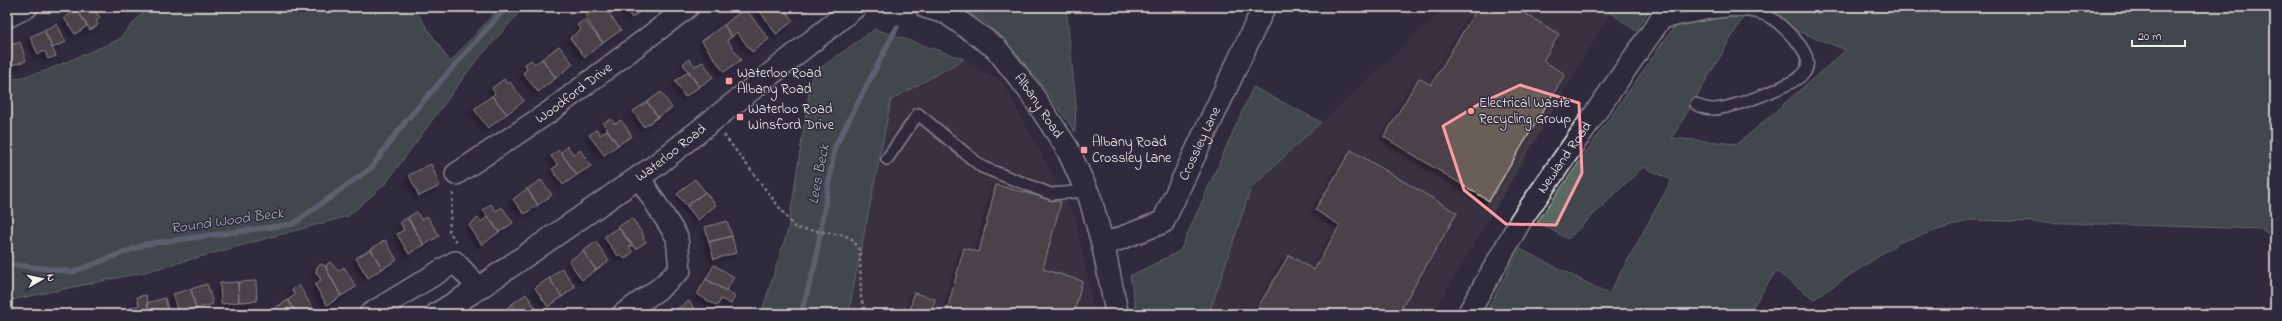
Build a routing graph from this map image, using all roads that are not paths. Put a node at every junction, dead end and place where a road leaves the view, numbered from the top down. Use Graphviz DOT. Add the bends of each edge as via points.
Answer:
graph roads {
  1 [pos="27,7"];
  2 [pos="688,7"];
  3 [pos="855,7"];
  4 [pos="926,7"];
  5 [pos="1264,7"];
  6 [pos="1669,7"];
  7 [pos="7,17"];
  8 [pos="1657,24"];
  9 [pos="1696,104"];
  10 [pos="887,159"];
  11 [pos="456,174"];
  12 [pos="639,177"];
  13 [pos="1086,191"];
  14 [pos="1103,245"];
  15 [pos="479,288"];
  16 [pos="370,314"];
  17 [pos="437,314"];
  18 [pos="623,314"];
  19 [pos="1117,314"];
  20 [pos="1468,314"];
  1 -- 7 [label="street"];
  2 -- 11 [label="street, Woodford Drive" via="548,113"];
  3 -- 12 [label="street, Waterloo Road"];
  4 -- 13 [label="street, Albany Road" via="947,13 996,48 1029,90 1067,148"];
  5 -- 14 [label="street, Crossley Lane" via="1163,222"];
  6 -- 8 [label="street, Newland Road"];
  8 -- 9 [label="lane" via="1742,9 1772,18 1788,32 1808,59 1805,71 1798,79 1779,89 1721,108 1702,108"];
  8 -- 20 [label="street, Newland Road" via="1521,220"];
  10 -- 13 [label="lane" via="918,114 982,166 1051,194"];
  12 -- 15 [label="street, Waterloo Road"];
  12 -- 18 [label="street" via="677,237 680,270 660,288"];
  13 -- 14 [label="street, Albany Road"];
  14 -- 19 [label="street, Albany Road"];
  15 -- 16 [label="street" via="455,262"];
  15 -- 17 [label="street, Waterloo Road"];
}
